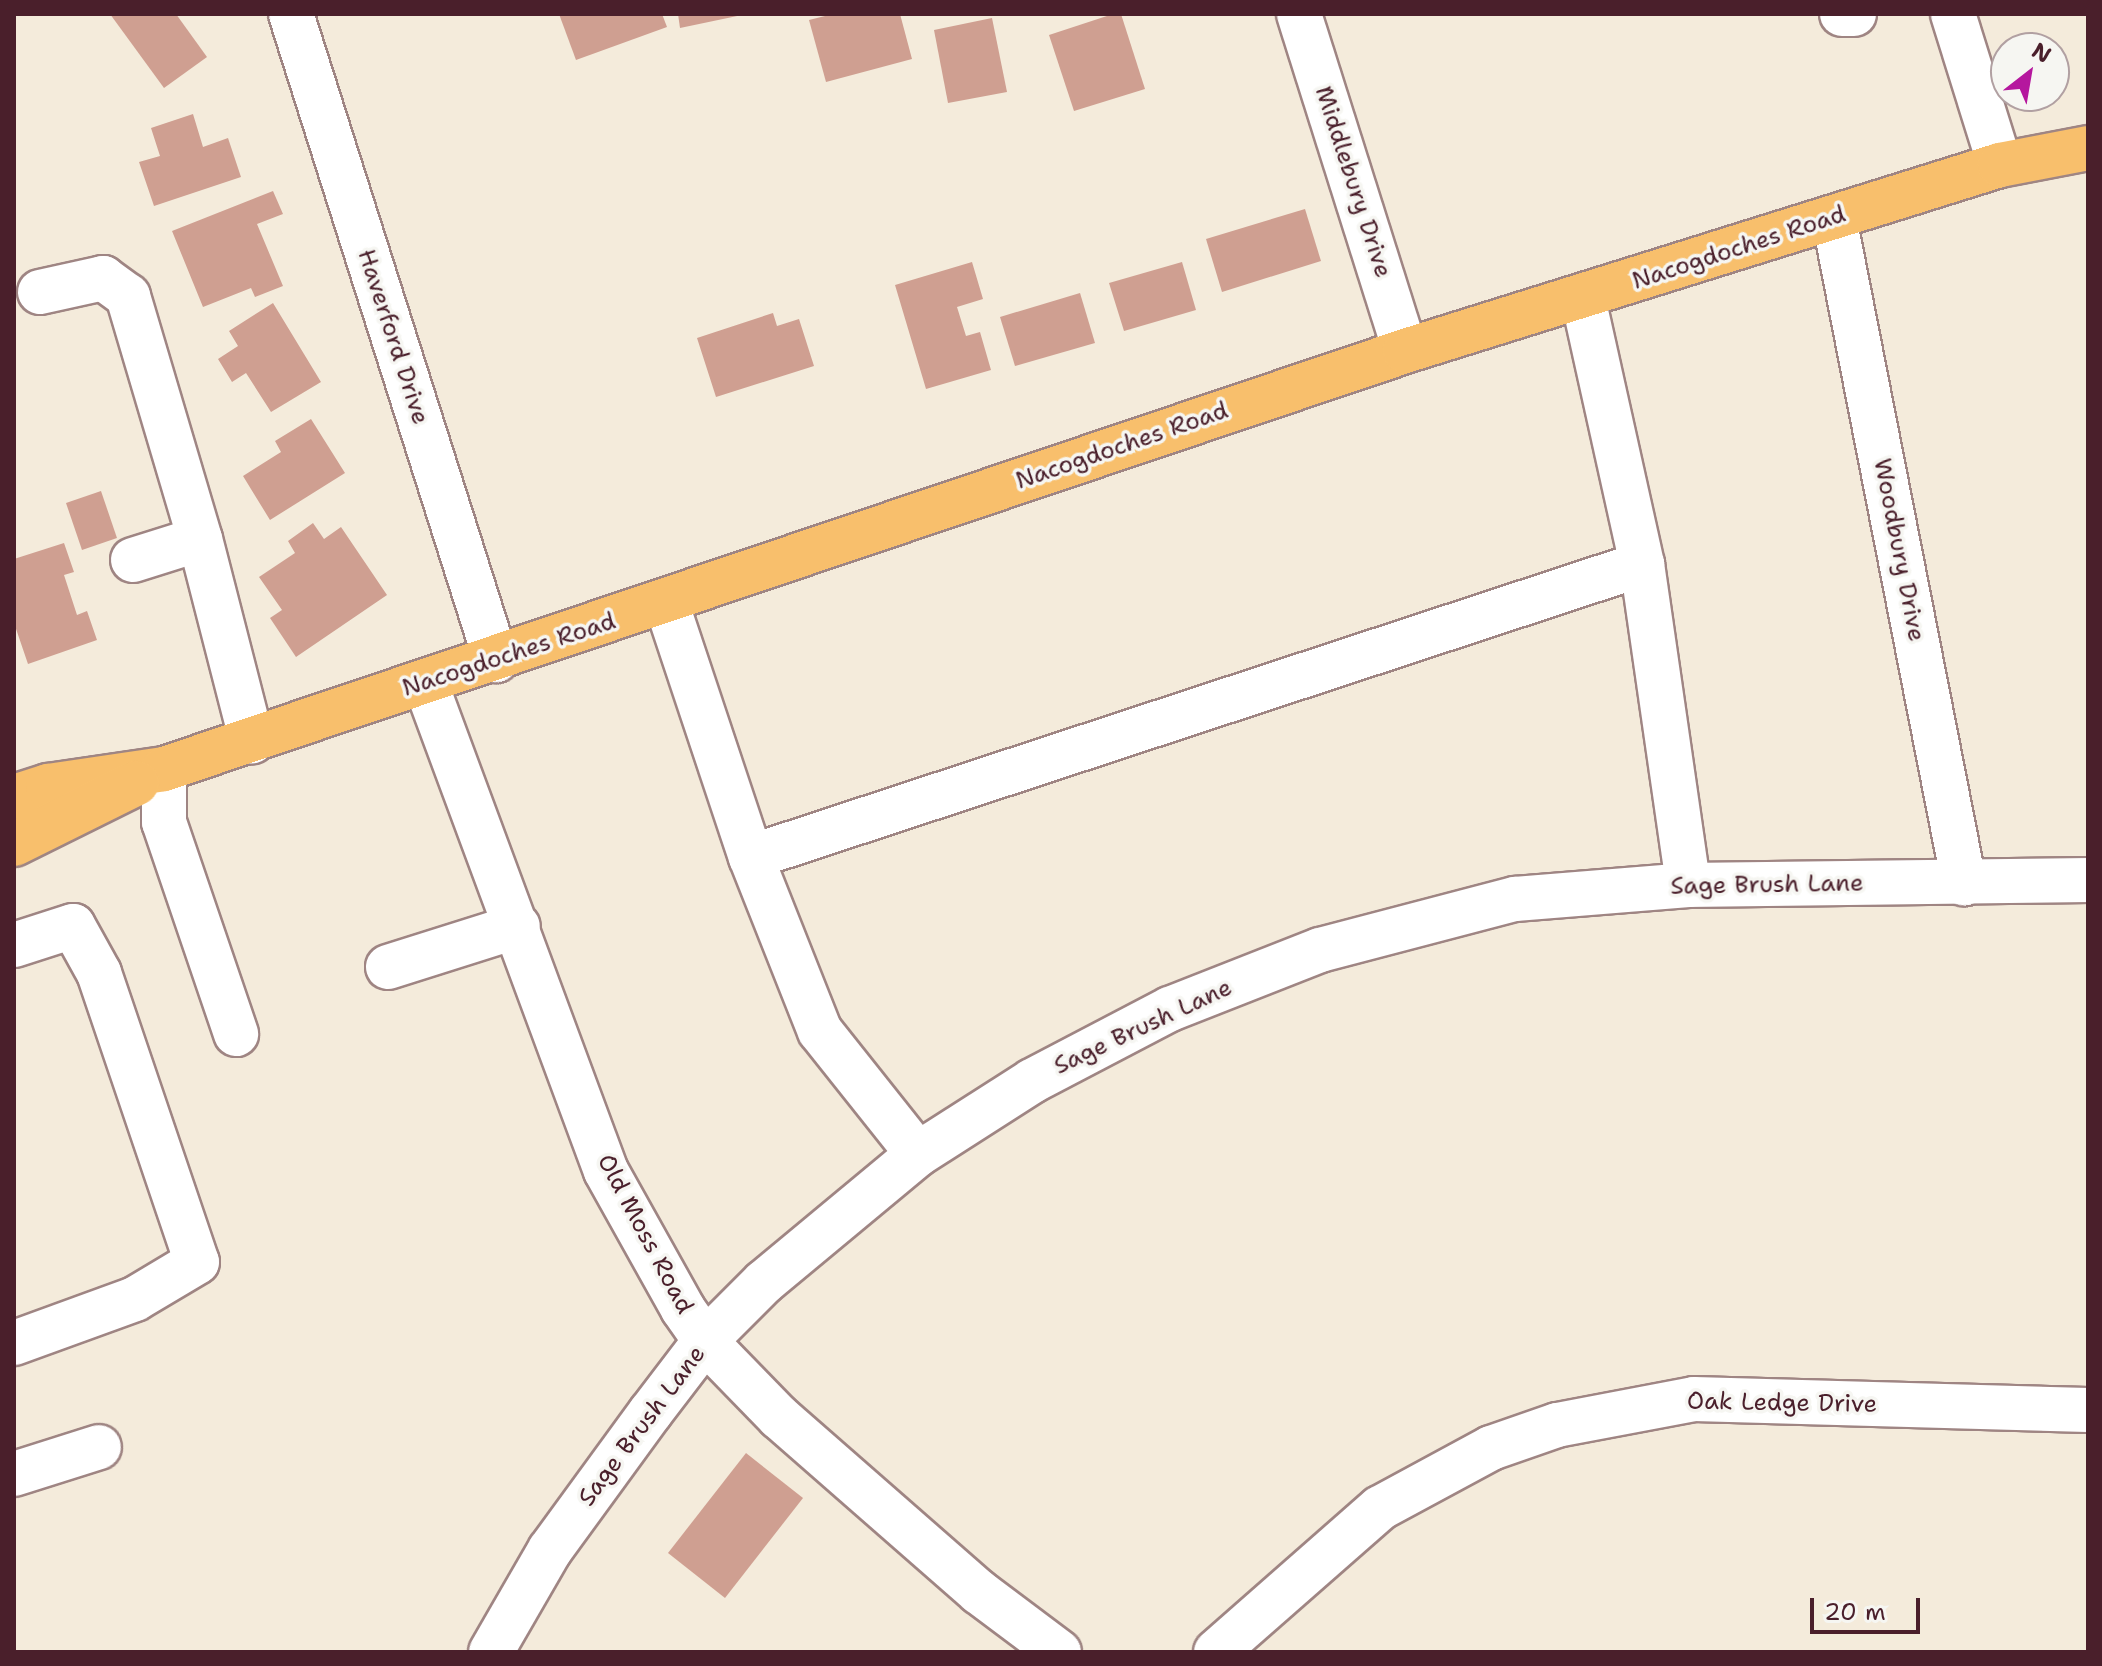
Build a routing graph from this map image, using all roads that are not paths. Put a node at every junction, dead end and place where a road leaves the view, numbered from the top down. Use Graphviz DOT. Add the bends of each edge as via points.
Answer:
graph roads {
  1 [pos="291,14"];
  2 [pos="1299,14"];
  3 [pos="1842,14"];
  4 [pos="1854,14"];
  5 [pos="1953,14"];
  6 [pos="2088,148"];
  7 [pos="2000,165"];
  8 [pos="1834,218"];
  9 [pos="40,292"];
  10 [pos="1583,298"];
  11 [pos="1405,351"];
  12 [pos="200,539"];
  13 [pos="133,560"];
  14 [pos="1642,564"];
  15 [pos="666,602"];
  16 [pos="496,660"];
  17 [pos="425,682"];
  18 [pos="252,741"];
  19 [pos="164,769"];
  20 [pos="14,797"];
  21 [pos="14,844"];
  22 [pos="751,857"];
  23 [pos="2088,880"];
  24 [pos="1964,883"];
  25 [pos="1688,885"];
  26 [pos="518,926"];
  27 [pos="14,945"];
  28 [pos="388,967"];
  29 [pos="236,1034"];
  30 [pos="918,1154"];
  31 [pos="705,1341"];
  32 [pos="14,1343"];
  33 [pos="2088,1410"];
  34 [pos="99,1447"];
  35 [pos="14,1474"];
  36 [pos="491,1652"];
  37 [pos="1059,1652"];
  38 [pos="1216,1652"];
  1 -- 16 [label="street, Haverford Drive"];
  2 -- 11 [label="street, Middlebury Drive"];
  3 -- 4 [label="street"];
  5 -- 7 [label="street"];
  6 -- 7 [label="main road, Nacogdoches Road"];
  7 -- 8 [label="main road, Nacogdoches Road"];
  8 -- 10 [label="main road, Nacogdoches Road"];
  8 -- 24 [label="street, Woodbury Drive"];
  9 -- 12 [label="street" via="103,278 128,296"];
  10 -- 11 [label="main road, Nacogdoches Road"];
  10 -- 14 [label="street"];
  11 -- 15 [label="main road, Nacogdoches Road"];
  12 -- 13 [label="street"];
  12 -- 18 [label="street"];
  14 -- 22 [label="street"];
  14 -- 25 [label="street"];
  15 -- 16 [label="main road, Nacogdoches Road"];
  15 -- 22 [label="street"];
  16 -- 17 [label="main road, Nacogdoches Road"];
  17 -- 18 [label="main road, Nacogdoches Road"];
  17 -- 26 [label="street, Old Moss Road"];
  18 -- 19 [label="main road, Nacogdoches Road"];
  19 -- 20 [label="main road, Nacogdoches Road" via="48,786"];
  19 -- 21 [label="main road, Nacogdoches Road"];
  19 -- 29 [label="street" via="164,822"];
  22 -- 30 [label="street" via="820,1031"];
  23 -- 24 [label="street, Sage Brush Lane"];
  24 -- 25 [label="street, Sage Brush Lane"];
  25 -- 30 [label="street, Sage Brush Lane" via="1515,899 1320,950 1170,1009 1032,1081"];
  26 -- 28 [label="street"];
  26 -- 31 [label="street, Old Moss Road" via="606,1171"];
  27 -- 32 [label="street" via="73,926 99,973 197,1262 135,1299"];
  30 -- 31 [label="street, Sage Brush Lane" via="764,1282"];
  31 -- 36 [label="street, Sage Brush Lane" via="550,1550"];
  31 -- 37 [label="street, Old Moss Road" via="814,1448 979,1592"];
  33 -- 38 [label="street, Oak Ledge Drive" via="1694,1399 1557,1425 1478,1454 1380,1508"];
  34 -- 35 [label="street"];
}
